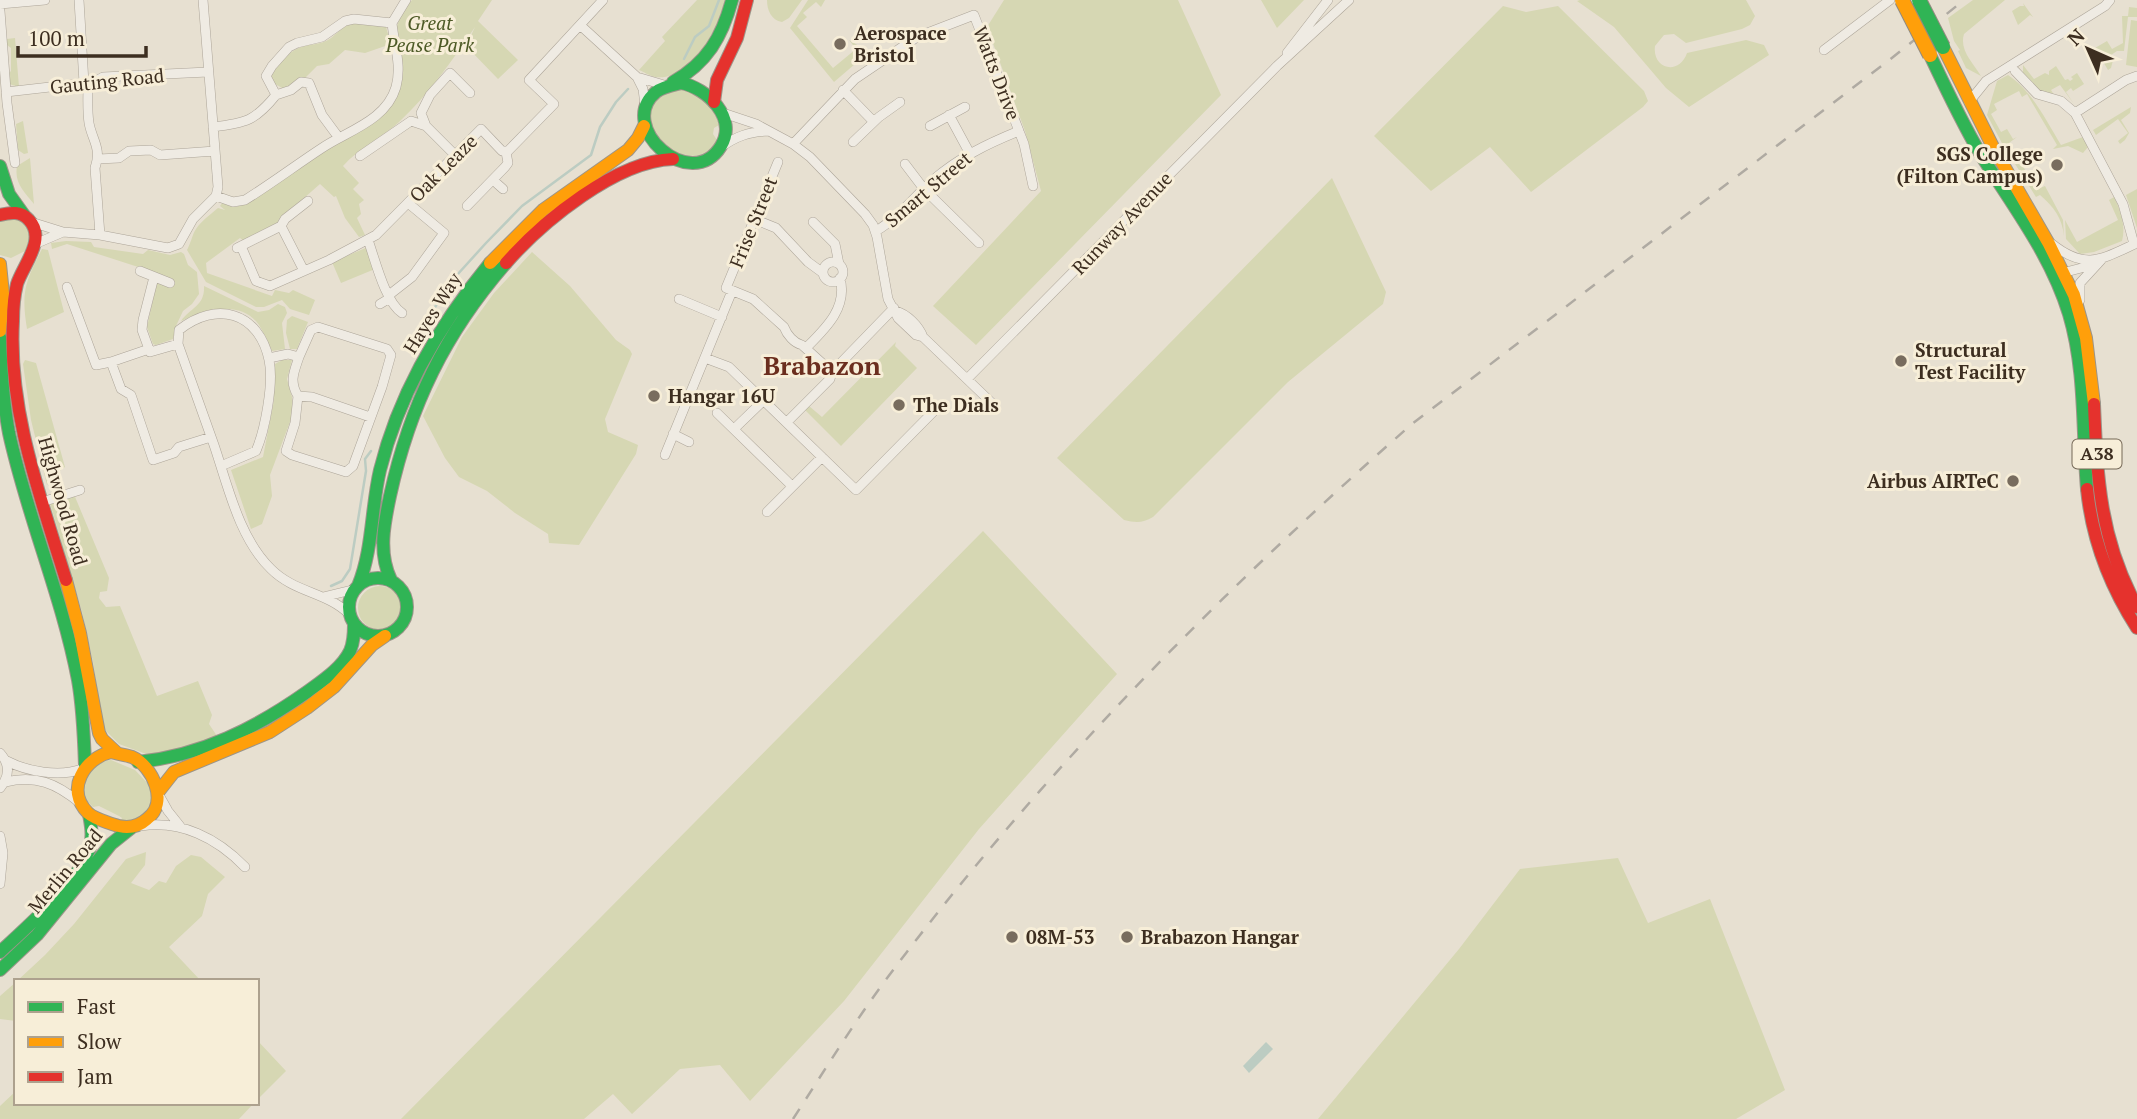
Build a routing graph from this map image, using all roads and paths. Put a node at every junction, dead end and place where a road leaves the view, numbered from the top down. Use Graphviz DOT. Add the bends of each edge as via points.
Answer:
graph roads {
  1 [pos="45,0"];
  2 [pos="79,0"];
  3 [pos="203,0"];
  4 [pos="406,0"];
  5 [pos="603,0"];
  6 [pos="732,0"];
  7 [pos="747,0"];
  8 [pos="1328,0"];
  9 [pos="1349,0"];
  10 [pos="1890,0"];
  11 [pos="1902,0"];
  12 [pos="1919,0"];
  13 [pos="2110,1"];
  14 [pos="0,4"];
  15 [pos="0,11"];
  16 [pos="392,23"];
  17 [pos="580,25"];
  18 [pos="1824,50"];
  19 [pos="1277,66"];
  20 [pos="2015,71"];
  21 [pos="208,72"];
  22 [pos="2137,76"];
  23 [pos="637,77"];
  24 [pos="1957,77"];
  25 [pos="1986,81"];
  26 [pos="86,83"];
  27 [pos="667,85"];
  28 [pos="843,90"];
  29 [pos="6,92"];
  30 [pos="470,93"];
  31 [pos="276,95"];
  32 [pos="900,102"];
  33 [pos="645,105"];
  34 [pos="965,107"];
  35 [pos="1964,107"];
  36 [pos="719,108"];
  37 [pos="2075,113"];
  38 [pos="949,115"];
  39 [pos="873,121"];
  40 [pos="426,126"];
  41 [pos="644,126"];
  42 [pos="930,126"];
  43 [pos="213,127"];
  44 [pos="770,131"];
  45 [pos="1019,131"];
  46 [pos="339,138"];
  47 [pos="853,142"];
  48 [pos="793,144"];
  49 [pos="718,150"];
  50 [pos="215,151"];
  51 [pos="506,152"];
  52 [pos="970,152"];
  53 [pos="455,155"];
  54 [pos="360,156"];
  55 [pos="98,159"];
  56 [pos="673,159"];
  57 [pos="778,162"];
  58 [pos="905,164"];
  59 [pos="4,172"];
  60 [pos="493,180"];
  61 [pos="1032,186"];
  62 [pos="924,189"];
  63 [pos="503,190"];
  64 [pos="216,196"];
  65 [pos="308,201"];
  66 [pos="408,203"];
  67 [pos="467,206"];
  68 [pos="0,215"];
  69 [pos="28,219"];
  70 [pos="754,219"];
  71 [pos="813,222"];
  72 [pos="281,226"];
  73 [pos="876,231"];
  74 [pos="63,232"];
  75 [pos="100,235"];
  76 [pos="2045,239"];
  77 [pos="368,240"];
  78 [pos="979,243"];
  79 [pos="2135,244"];
  80 [pos="32,249"];
  81 [pos="2101,260"];
  82 [pos="0,262"];
  83 [pos="839,264"];
  84 [pos="140,271"];
  85 [pos="304,271"];
  86 [pos="823,273"];
  87 [pos="2059,275"];
  88 [pos="154,276"];
  89 [pos="840,278"];
  90 [pos="170,283"];
  91 [pos="67,287"];
  92 [pos="732,290"];
  93 [pos="390,296"];
  94 [pos="679,299"];
  95 [pos="380,303"];
  96 [pos="895,309"];
  97 [pos="402,313"];
  98 [pos="2080,314"];
  99 [pos="722,317"];
  100 [pos="0,331"];
  101 [pos="0,337"];
  102 [pos="178,344"];
  103 [pos="806,348"];
  104 [pos="149,350"];
  105 [pos="299,357"];
  106 [pos="269,358"];
  107 [pos="705,358"];
  108 [pos="111,362"];
  109 [pos="832,372"];
  110 [pos="967,379"];
  111 [pos="298,396"];
  112 [pos="764,400"];
  113 [pos="993,405"];
  114 [pos="936,409"];
  115 [pos="717,412"];
  116 [pos="370,417"];
  117 [pos="788,422"];
  118 [pos="734,429"];
  119 [pos="673,434"];
  120 [pos="211,437"];
  121 [pos="689,442"];
  122 [pos="665,455"];
  123 [pos="822,457"];
  124 [pos="221,466"];
  125 [pos="792,486"];
  126 [pos="80,490"];
  127 [pos="42,502"];
  128 [pos="767,512"];
  129 [pos="391,580"];
  130 [pos="357,588"];
  131 [pos="323,597"];
  132 [pos="2137,607"];
  133 [pos="352,619"];
  134 [pos="2137,628"];
  135 [pos="385,636"];
  136 [pos="0,753"];
  137 [pos="117,753"];
  138 [pos="7,761"];
  139 [pos="138,762"];
  140 [pos="83,767"];
  141 [pos="1,786"];
  142 [pos="159,793"];
  143 [pos="85,808"];
  144 [pos="180,826"];
  145 [pos="134,827"];
  146 [pos="0,836"];
  147 [pos="245,867"];
  148 [pos="0,884"];
  149 [pos="0,952"];
  150 [pos="0,970"];
  1 -- 14 [label="street"];
  2 -- 26 [label="street"];
  3 -- 21 [label="street"];
  4 -- 16 [label="street"];
  5 -- 17 [label="street, Oak Leaze"];
  6 -- 27 [label="street" via="724,27 706,59"];
  7 -- 36 [label="street" via="737,38 717,80"];
  8 -- 19 [label="street, Runway Avenue"];
  9 -- 19 [label="street, Runway Avenue"];
  10 -- 18 [label="street"];
  11 -- 35 [label="street, A38, bridge"];
  12 -- 24 [label="street, A38, bridge"];
  13 -- 25 [label="street"];
  15 -- 29 [label="street"];
  16 -- 31 [label="street" via="345,21 322,37 289,47 266,76"];
  16 -- 46 [label="street" via="399,60 392,97 357,130"];
  17 -- 23 [label="street"];
  17 -- 51 [label="street, Oak Leaze" via="529,80 554,104"];
  19 -- 110 [label="street, Runway Avenue"];
  20 -- 37 [label="street" via="2037,94 2061,101"];
  21 -- 26 [label="street, Gauting Road"];
  21 -- 43 [label="street"];
  22 -- 37 [label="street"];
  23 -- 27 [label="street"];
  23 -- 33 [label="street"];
  24 -- 25 [label="street"];
  24 -- 35 [label="street, A38"];
  25 -- 35 [label="street"];
  26 -- 29 [label="street, Gauting Road"];
  26 -- 55 [label="street" via="89,127 96,138"];
  27 -- 33 [label="street" via="656,90"];
  27 -- 36 [label="street" via="688,83"];
  28 -- 39 [label="street"];
  28 -- 45 [label="street, Watts Drive" via="911,40 974,15"];
  28 -- 48 [label="street"];
  29 -- 59 [label="street"];
  30 -- 40 [label="street" via="450,73 421,113"];
  31 -- 43 [label="street" via="254,118"];
  31 -- 46 [label="street" via="307,82"];
  32 -- 39 [label="street"];
  33 -- 41 [label="street"];
  34 -- 38 [label="street"];
  35 -- 76 [label="street, A38"];
  35 -- 87 [label="street, A38" via="1970,135"];
  36 -- 44 [label="street"];
  36 -- 49 [label="street" via="725,134"];
  37 -- 79 [label="street" via="2123,204"];
  38 -- 42 [label="street"];
  38 -- 52 [label="street"];
  39 -- 47 [label="street"];
  40 -- 53 [label="street"];
  40 -- 54 [label="street" via="411,121"];
  41 -- 56 [label="street" via="655,145"];
  41 -- 130 [label="street, Hayes Way" via="636,142 620,156 522,229 473,281 450,315 395,424 383,461 365,569"];
  43 -- 50 [label="street"];
  44 -- 48 [label="street"];
  44 -- 49 [label="street" via="736,137"];
  45 -- 52 [label="street, Smart Street"];
  45 -- 61 [label="street, Watts Drive"];
  46 -- 64 [label="street" via="241,202"];
  48 -- 73 [label="street" via="860,208"];
  49 -- 56 [label="street" via="702,162"];
  50 -- 55 [label="street" via="160,155 150,150 129,151 119,159"];
  50 -- 64 [label="street"];
  51 -- 53 [label="street, Oak Leaze" via="481,129"];
  51 -- 60 [label="street" via="508,163"];
  52 -- 62 [label="street, Smart Street"];
  53 -- 66 [label="street, Oak Leaze"];
  55 -- 75 [label="street"];
  56 -- 129 [label="street, Hayes Way" via="648,160 626,169 580,199 508,260 460,321 436,360 403,440 384,534 384,560"];
  57 -- 70 [label="street, Frise Street"];
  58 -- 62 [label="street"];
  59 -- 69 [label="street" via="9,194"];
  60 -- 63 [label="street"];
  60 -- 67 [label="street"];
  62 -- 73 [label="street, Smart Street"];
  62 -- 78 [label="street"];
  64 -- 75 [label="street" via="193,219 176,247"];
  65 -- 72 [label="street"];
  66 -- 77 [label="street, Oak Leaze"];
  66 -- 93 [label="street" via="444,233 412,277"];
  68 -- 69 [label="street" via="9,212"];
  69 -- 74 [label="street"];
  69 -- 80 [label="street" via="35,230"];
  70 -- 86 [label="street" via="776,228"];
  70 -- 92 [label="street, Frise Street" via="726,288"];
  71 -- 83 [label="street" via="835,244"];
  72 -- 85 [label="street"];
  72 -- 85 [label="street, Oak Leaze" via="239,247 256,281 270,286"];
  73 -- 96 [label="street" via="886,291"];
  74 -- 75 [label="street"];
  74 -- 80 [label="street"];
  76 -- 81 [label="street" via="2076,260"];
  76 -- 87 [label="street, A38"];
  77 -- 85 [label="street, Oak Leaze"];
  77 -- 93 [label="street"];
  79 -- 81 [label="street"];
  80 -- 82 [label="street" via="18,262"];
  80 -- 127 [label="street, Highwood Road" via="15,291 12,360 27,450"];
  81 -- 87 [label="street"];
  81 -- 98 [label="street" via="2080,283"];
  82 -- 100 [label="street"];
  83 -- 86 [label="street" via="832,262"];
  83 -- 89 [label="street"];
  84 -- 88 [label="street"];
  86 -- 89 [label="street" via="828,281"];
  87 -- 98 [label="street, A38"];
  87 -- 134 [label="street, A38" via="2081,363 2087,480 2096,534 2110,579"];
  88 -- 90 [label="street"];
  88 -- 104 [label="street" via="142,330"];
  89 -- 103 [label="street" via="840,306"];
  91 -- 108 [label="street" via="93,361 100,365"];
  92 -- 99 [label="street, Frise Street"];
  92 -- 103 [label="street" via="757,302"];
  93 -- 95 [label="street"];
  93 -- 97 [label="street"];
  94 -- 99 [label="street"];
  96 -- 109 [label="street"];
  96 -- 110 [label="street"];
  98 -- 132 [label="street, A38" via="2092,375 2104,523"];
  99 -- 107 [label="street, Frise Street"];
  101 -- 140 [label="street, Highwood Road" via="10,434 66,628 83,726"];
  102 -- 104 [label="street"];
  102 -- 106 [label="street" via="179,330 187,324 214,314 232,314 253,325"];
  102 -- 120 [label="street"];
  103 -- 109 [label="street"];
  104 -- 108 [label="street"];
  105 -- 106 [label="street"];
  105 -- 111 [label="street" via="291,380"];
  105 -- 116 [label="street" via="311,330 318,327 387,349 390,361"];
  106 -- 124 [label="street" via="270,383 256,451"];
  107 -- 112 [label="street" via="729,368"];
  107 -- 119 [label="street, Frise Street"];
  108 -- 120 [label="street" via="121,389 131,395 153,460"];
  109 -- 117 [label="street"];
  110 -- 113 [label="street"];
  111 -- 116 [label="street"];
  111 -- 116 [label="street" via="286,451 342,472 353,466"];
  112 -- 117 [label="street"];
  112 -- 118 [label="street"];
  114 -- 123 [label="street" via="856,490"];
  115 -- 118 [label="street"];
  117 -- 123 [label="street"];
  118 -- 125 [label="street"];
  119 -- 121 [label="street"];
  119 -- 122 [label="street, Frise Street"];
  120 -- 124 [label="street"];
  123 -- 125 [label="street"];
  124 -- 131 [label="street" via="246,534 262,561 290,584"];
  125 -- 128 [label="street"];
  126 -- 127 [label="street"];
  127 -- 137 [label="street, Highwood Road" via="80,632 99,733"];
  129 -- 130 [label="street" via="371,579"];
  129 -- 135 [label="street" via="406,596 408,610 401,625"];
  130 -- 131 [label="street"];
  130 -- 133 [label="street" via="349,604"];
  131 -- 133 [label="street"];
  133 -- 135 [label="street" via="367,635"];
  133 -- 139 [label="street" via="353,643 344,660 280,711 219,743 164,760"];
  135 -- 142 [label="street" via="307,708 270,732 174,772"];
  136 -- 138 [label="street"];
  137 -- 139 [label="street"];
  137 -- 140 [label="street" via="101,754"];
  138 -- 140 [label="street" via="63,774"];
  138 -- 141 [label="street" via="8,774"];
  139 -- 142 [label="street" via="153,777"];
  140 -- 143 [label="street" via="78,791"];
  141 -- 143 [label="street" via="22,778 51,783"];
  142 -- 144 [label="street"];
  142 -- 145 [label="street" via="151,817"];
  143 -- 145 [label="street" via="112,826"];
  143 -- 149 [label="street, Merlin Road" via="91,843 84,860"];
  144 -- 145 [label="street"];
  144 -- 147 [label="street" via="219,844"];
  145 -- 150 [label="street, Merlin Road" via="111,844 37,935"];
  146 -- 148 [label="street"];
}
